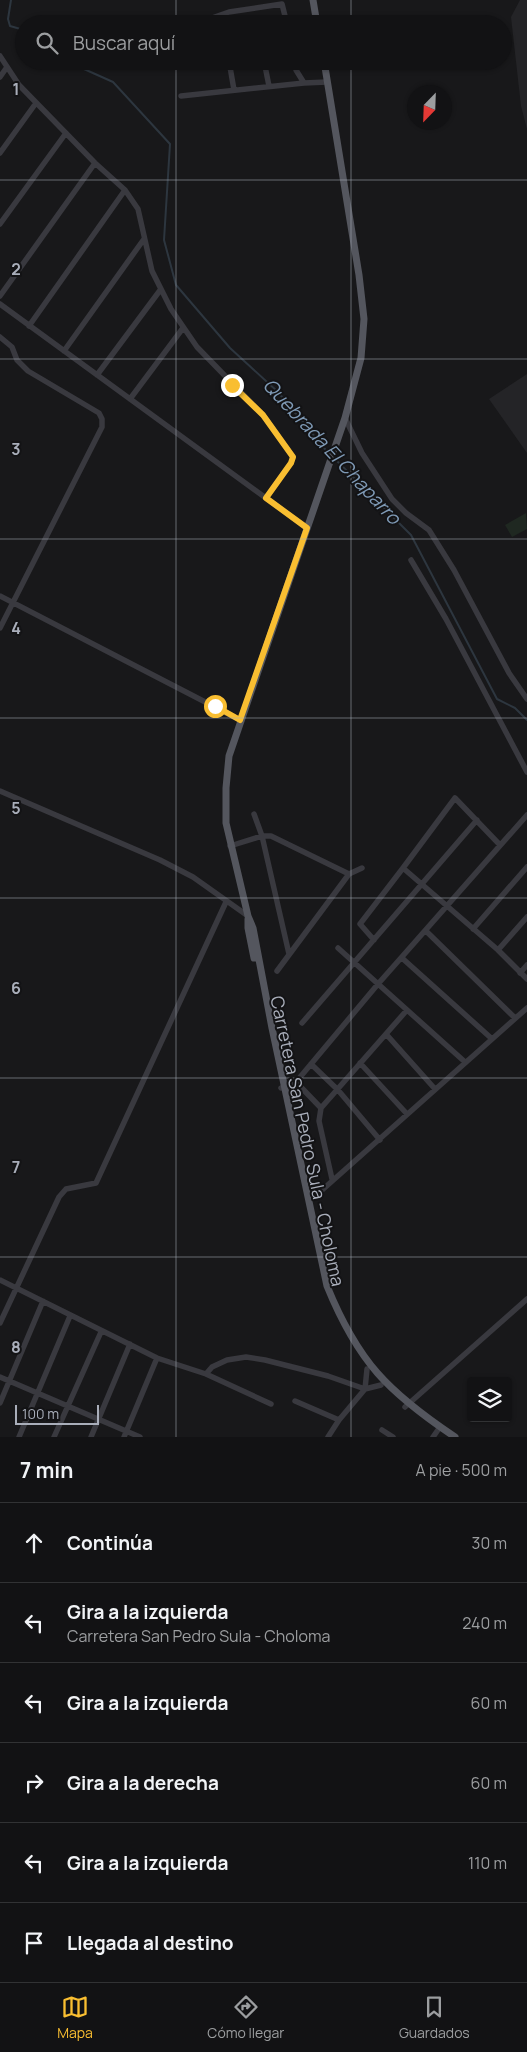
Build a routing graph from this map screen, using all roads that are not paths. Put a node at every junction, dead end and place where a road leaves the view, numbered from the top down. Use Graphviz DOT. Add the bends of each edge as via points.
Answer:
graph roads {
  1 [pos="313,0"];
  2 [pos="283,2"];
  3 [pos="218,15"];
  4 [pos="285,15"];
  5 [pos="316,15"];
  6 [pos="0,56"];
  7 [pos="7,67"];
  8 [pos="231,70"];
  9 [pos="266,70"];
  10 [pos="296,70"];
  11 [pos="325,70"];
  12 [pos="0,77"];
  13 [pos="327,82"];
  14 [pos="304,83"];
  15 [pos="269,86"];
  16 [pos="234,90"];
  17 [pos="182,96"];
  18 [pos="36,103"];
  19 [pos="66,133"];
  20 [pos="0,153"];
  21 [pos="95,163"];
  22 [pos="125,190"];
  23 [pos="0,224"];
  24 [pos="144,239"];
  25 [pos="161,289"];
  26 [pos="0,296"];
  27 [pos="0,304"];
  28 [pos="29,326"];
  29 [pos="183,328"];
  30 [pos="0,337"];
  31 [pos="64,351"];
  32 [pos="97,375"];
  33 [pos="130,399"];
  34 [pos="345,418"];
  35 [pos="266,498"];
  36 [pos="307,528"];
  37 [pos="412,560"];
  38 [pos="0,596"];
  39 [pos="13,602"];
  40 [pos="0,628"];
  41 [pos="527,699"];
  42 [pos="240,720"];
  43 [pos="527,772"];
  44 [pos="0,791"];
  45 [pos="254,814"];
  46 [pos="525,817"];
  47 [pos="477,820"];
  48 [pos="527,826"];
  49 [pos="262,836"];
  50 [pos="500,845"];
  51 [pos="230,846"];
  52 [pos="527,866"];
  53 [pos="362,868"];
  54 [pos="404,868"];
  55 [pos="349,874"];
  56 [pos="423,884"];
  57 [pos="226,902"];
  58 [pos="447,907"];
  59 [pos="248,916"];
  60 [pos="527,917"];
  61 [pos="473,929"];
  62 [pos="426,931"];
  63 [pos="374,940"];
  64 [pos="338,948"];
  65 [pos="498,950"];
  66 [pos="289,954"];
  67 [pos="402,958"];
  68 [pos="354,962"];
  69 [pos="527,965"];
  70 [pos="277,970"];
  71 [pos="520,973"];
  72 [pos="527,979"];
  73 [pos="378,984"];
  74 [pos="527,1008"];
  75 [pos="407,1010"];
  76 [pos="515,1018"];
  77 [pos="302,1023"];
  78 [pos="386,1034"];
  79 [pos="491,1038"];
  80 [pos="465,1062"];
  81 [pos="360,1063"];
  82 [pos="311,1064"];
  83 [pos="296,1082"];
  84 [pos="283,1087"];
  85 [pos="435,1089"];
  86 [pos="338,1090"];
  87 [pos="321,1108"];
  88 [pos="407,1114"];
  89 [pos="380,1140"];
  90 [pos="332,1179"];
  91 [pos="320,1191"];
  92 [pos="0,1280"];
  93 [pos="16,1288"];
  94 [pos="527,1299"];
  95 [pos="43,1301"];
  96 [pos="70,1316"];
  97 [pos="0,1323"];
  98 [pos="101,1332"];
  99 [pos="130,1344"];
  100 [pos="157,1358"];
  101 [pos="367,1369"];
  102 [pos="206,1374"];
  103 [pos="0,1377"];
  104 [pos="9,1381"];
  105 [pos="381,1385"];
  106 [pos="364,1389"];
  107 [pos="38,1393"];
  108 [pos="295,1401"];
  109 [pos="0,1403"];
  110 [pos="271,1404"];
  111 [pos="67,1406"];
  112 [pos="407,1406"];
  113 [pos="99,1419"];
  114 [pos="339,1420"];
  115 [pos="439,1429"];
  116 [pos="382,1430"];
  117 [pos="125,1434"];
  118 [pos="19,1437"];
  119 [pos="54,1437"];
  120 [pos="91,1437"];
  121 [pos="140,1437"];
  122 [pos="328,1437"];
  123 [pos="393,1437"];
  124 [pos="433,1437"];
  125 [pos="448,1437"];
  126 [pos="455,1437"];
  1 -- 5 [label="main road"];
  2 -- 3 [label="street"];
  2 -- 4 [label="street"];
  6 -- 7 [label="street"];
  7 -- 12 [label="street"];
  7 -- 18 [label="street"];
  8 -- 16 [label="street"];
  9 -- 15 [label="street"];
  10 -- 14 [label="street"];
  11 -- 13 [label="main road, Carretera San Pedro Sula - Choloma"];
  13 -- 14 [label="street"];
  13 -- 34 [label="main road, Carretera San Pedro Sula - Choloma" via="360,275 364,319 361,358"];
  14 -- 15 [label="street"];
  15 -- 16 [label="street"];
  16 -- 17 [label="street"];
  18 -- 19 [label="street"];
  18 -- 20 [label="street"];
  19 -- 21 [label="street"];
  19 -- 23 [label="street"];
  21 -- 22 [label="street"];
  21 -- 26 [label="street"];
  22 -- 24 [label="street" via="138,209"];
  22 -- 28 [label="street"];
  24 -- 25 [label="street" via="152,272"];
  24 -- 31 [label="street"];
  25 -- 29 [label="street"];
  25 -- 32 [label="street"];
  27 -- 28 [label="street"];
  28 -- 31 [label="street"];
  29 -- 33 [label="street"];
  29 -- 35 [label="street" via="197,348 263,415 293,457"];
  30 -- 39 [label="street" via="28,371 99,413 102,419 102,428"];
  31 -- 32 [label="street"];
  32 -- 33 [label="street"];
  33 -- 35 [label="street"];
  34 -- 36 [label="main road, Carretera San Pedro Sula - Choloma"];
  34 -- 41 [label="street" via="362,453 392,499 429,530 509,673"];
  35 -- 36 [label="street"];
  36 -- 42 [label="main road, Carretera San Pedro Sula - Choloma"];
  37 -- 43 [label="street"];
  38 -- 39 [label="street"];
  39 -- 40 [label="street"];
  39 -- 42 [label="street"];
  42 -- 51 [label="main road, Carretera San Pedro Sula - Choloma" via="229,756 226,788"];
  44 -- 57 [label="street" via="160,860 193,877"];
  45 -- 49 [label="street"];
  46 -- 48 [label="street"];
  46 -- 50 [label="street"];
  47 -- 50 [label="street"];
  47 -- 54 [label="street" via="455,798"];
  47 -- 56 [label="street"];
  49 -- 51 [label="street"];
  49 -- 55 [label="street" via="271,836"];
  49 -- 66 [label="street"];
  50 -- 58 [label="street"];
  51 -- 59 [label="main road, Carretera San Pedro Sula - Choloma"];
  52 -- 61 [label="street"];
  53 -- 55 [label="street"];
  54 -- 56 [label="street"];
  54 -- 63 [label="street" via="360,924"];
  55 -- 66 [label="street"];
  56 -- 58 [label="street"];
  56 -- 63 [label="street"];
  57 -- 59 [label="street"];
  57 -- 93 [label="street" via="96,1183 66,1190 59,1197"];
  58 -- 61 [label="street"];
  58 -- 62 [label="street"];
  59 -- 84 [label="main road, Carretera San Pedro Sula - Choloma"];
  60 -- 65 [label="street"];
  61 -- 65 [label="street"];
  62 -- 67 [label="street"];
  62 -- 76 [label="street"];
  63 -- 68 [label="street"];
  64 -- 68 [label="street"];
  65 -- 71 [label="street"];
  66 -- 70 [label="street"];
  67 -- 73 [label="street"];
  67 -- 79 [label="street"];
  68 -- 73 [label="street"];
  68 -- 77 [label="street"];
  69 -- 71 [label="street"];
  71 -- 72 [label="street"];
  73 -- 75 [label="street"];
  73 -- 82 [label="street"];
  74 -- 76 [label="street"];
  75 -- 78 [label="street"];
  75 -- 80 [label="street"];
  76 -- 79 [label="street"];
  78 -- 81 [label="street"];
  78 -- 85 [label="street"];
  79 -- 80 [label="street"];
  80 -- 85 [label="street"];
  81 -- 86 [label="street"];
  81 -- 88 [label="street"];
  82 -- 83 [label="street"];
  82 -- 86 [label="street"];
  83 -- 84 [label="street"];
  83 -- 87 [label="street"];
  84 -- 101 [label="main road, Carretera San Pedro Sula - Choloma" via="324,1290 349,1343"];
  84 -- 112 [label="main road, Carretera San Pedro Sula - Choloma" via="327,1286 353,1341 370,1366"];
  85 -- 88 [label="street"];
  86 -- 87 [label="street"];
  86 -- 89 [label="street"];
  87 -- 90 [label="street" via="319,1120"];
  88 -- 89 [label="street"];
  89 -- 90 [label="street"];
  90 -- 91 [label="street"];
  92 -- 93 [label="street"];
  93 -- 95 [label="street"];
  93 -- 97 [label="street"];
  94 -- 112 [label="street"];
  95 -- 96 [label="street"];
  95 -- 104 [label="street"];
  96 -- 98 [label="street"];
  96 -- 107 [label="street"];
  98 -- 99 [label="street"];
  98 -- 111 [label="street"];
  99 -- 100 [label="street"];
  99 -- 113 [label="street"];
  100 -- 102 [label="street"];
  100 -- 117 [label="street"];
  101 -- 105 [label="main road, Carretera San Pedro Sula - Choloma"];
  101 -- 106 [label="street"];
  102 -- 106 [label="street" via="227,1360 246,1358 328,1376"];
  102 -- 110 [label="street"];
  103 -- 104 [label="street"];
  104 -- 107 [label="street"];
  104 -- 109 [label="street"];
  105 -- 106 [label="street"];
  105 -- 112 [label="main road, Carretera San Pedro Sula - Choloma"];
  106 -- 114 [label="street"];
  107 -- 111 [label="street"];
  107 -- 118 [label="street"];
  108 -- 114 [label="street"];
  111 -- 113 [label="street"];
  111 -- 119 [label="street"];
  112 -- 115 [label="main road"];
  113 -- 117 [label="street"];
  113 -- 120 [label="street"];
  114 -- 122 [label="street"];
  115 -- 124 [label="street"];
  115 -- 125 [label="main road"];
  115 -- 126 [label="main road"];
  116 -- 123 [label="street"];
  117 -- 121 [label="street"];
}
